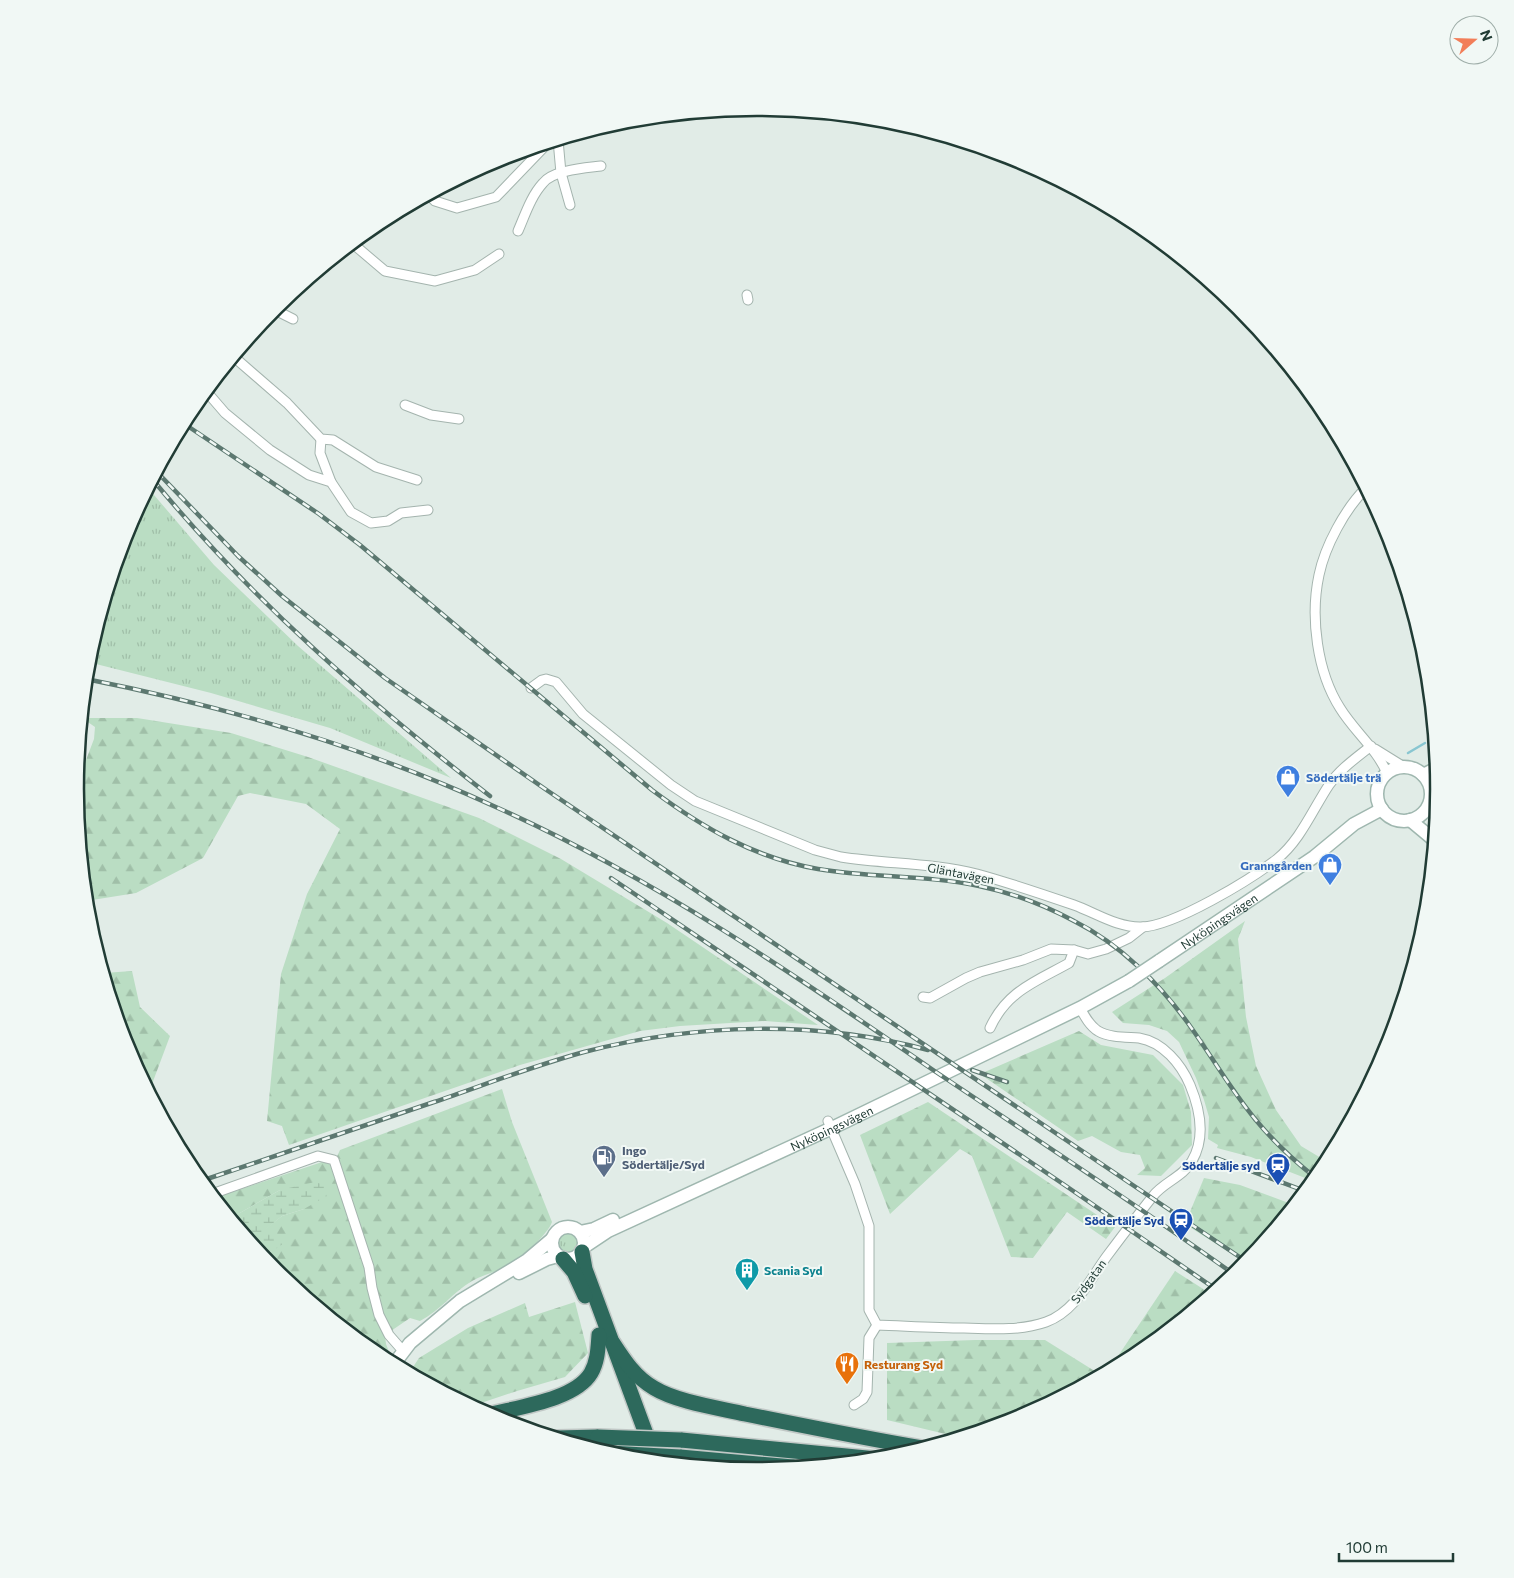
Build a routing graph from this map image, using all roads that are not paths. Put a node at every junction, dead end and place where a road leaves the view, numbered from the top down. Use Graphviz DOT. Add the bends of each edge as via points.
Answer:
graph roads {
  1 [pos="559,146"];
  2 [pos="540,151"];
  3 [pos="601,166"];
  4 [pos="561,174"];
  5 [pos="433,199"];
  6 [pos="570,205"];
  7 [pos="518,231"];
  8 [pos="357,248"];
  9 [pos="499,254"];
  10 [pos="281,313"];
  11 [pos="293,319"];
  12 [pos="238,361"];
  13 [pos="211,396"];
  14 [pos="405,405"];
  15 [pos="459,419"];
  16 [pos="321,439"];
  17 [pos="417,480"];
  18 [pos="331,482"];
  19 [pos="1362,492"];
  20 [pos="428,510"];
  21 [pos="531,688"];
  22 [pos="1370,746"];
  23 [pos="1404,767"];
  24 [pos="1430,772"];
  25 [pos="1387,773"];
  26 [pos="1423,775"];
  27 [pos="1430,783"];
  28 [pos="1377,795"];
  29 [pos="1430,802"];
  30 [pos="1382,809"];
  31 [pos="1424,812"];
  32 [pos="1410,820"];
  33 [pos="1354,824"];
  34 [pos="1429,826"];
  35 [pos="1429,836"];
  36 [pos="1144,927"];
  37 [pos="1074,950"];
  38 [pos="923,997"];
  39 [pos="1080,1008"];
  40 [pos="990,1028"];
  41 [pos="830,1124"];
  42 [pos="218,1192"];
  43 [pos="580,1232"];
  44 [pos="552,1239"];
  45 [pos="584,1250"];
  46 [pos="561,1258"];
  47 [pos="445,1314"];
  48 [pos="877,1325"];
  49 [pos="599,1334"];
  50 [pos="613,1343"];
  51 [pos="403,1352"];
  52 [pos="398,1358"];
  53 [pos="854,1405"];
  54 [pos="501,1412"];
  55 [pos="578,1437"];
  56 [pos="906,1445"];
  57 [pos="641,1451"];
  58 [pos="653,1453"];
  59 [pos="667,1456"];
  60 [pos="845,1456"];
  61 [pos="702,1458"];
  62 [pos="712,1461"];
  63 [pos="734,1461"];
  1 -- 4 [label="street"];
  2 -- 5 [label="street" via="496,197 457,208"];
  3 -- 4 [label="street"];
  4 -- 6 [label="street"];
  4 -- 7 [label="street" via="543,181"];
  8 -- 9 [label="street" via="385,271 435,282 475,270"];
  10 -- 11 [label="street"];
  12 -- 16 [label="street" via="287,403"];
  13 -- 18 [label="street" via="225,413 270,450 309,476"];
  14 -- 15 [label="street" via="431,415"];
  16 -- 17 [label="street" via="333,440 376,467"];
  16 -- 18 [label="street" via="320,453"];
  18 -- 20 [label="street" via="351,512 371,523 388,520 401,513"];
  19 -- 22 [label="street" via="1333,537 1319,575 1315,623 1321,664 1329,686 1339,707"];
  21 -- 36 [label="street, Gläntavägen" via="546,679 556,682 583,714 682,793 726,815 815,850 858,860 962,871 1061,900 1121,925"];
  22 -- 23 [label="street"];
  22 -- 25 [label="street"];
  22 -- 36 [label="street, Gläntavägen" via="1336,776 1299,833 1276,860 1184,914 1162,924"];
  23 -- 25 [label="main road"];
  23 -- 26 [label="main road" via="1413,768"];
  24 -- 26 [label="main road"];
  25 -- 28 [label="main road" via="1378,785"];
  26 -- 27 [label="main road"];
  28 -- 30 [label="main road"];
  28 -- 33 [label="main road, Nyköpingsvägen"];
  29 -- 31 [label="main road"];
  30 -- 32 [label="main road" via="1391,818"];
  30 -- 33 [label="main road, Nyköpingsvägen"];
  31 -- 32 [label="main road"];
  31 -- 34 [label="main road"];
  32 -- 35 [label="main road"];
  33 -- 39 [label="main road, Nyköpingsvägen, bridge" via="1314,857 1159,961"];
  36 -- 37 [label="street" via="1106,949 1088,954"];
  37 -- 38 [label="street" via="1051,949 980,972 930,998"];
  37 -- 40 [label="street" via="1069,963 1013,995 998,1012"];
  39 -- 41 [label="main road, Nyköpingsvägen"];
  39 -- 48 [label="street, Sydgatan" via="1098,1031 1157,1044 1180,1066 1200,1118 1200,1138 1192,1162 1159,1188 1075,1302 1049,1321 1001,1330"];
  41 -- 43 [label="main road, Nyköpingsvägen"];
  41 -- 45 [label="main road, Nyköpingsvägen" via="608,1231"];
  41 -- 48 [label="street" via="869,1226 869,1310"];
  42 -- 51 [label="street" via="318,1156 334,1160 369,1267 379,1315"];
  43 -- 44 [label="main road" via="565,1227"];
  43 -- 45 [label="main road" via="584,1236"];
  44 -- 46 [label="main road" via="553,1248"];
  44 -- 47 [label="main road"];
  45 -- 46 [label="main road" via="574,1259"];
  45 -- 50 [label="highway" via="585,1269"];
  46 -- 47 [label="main road" via="547,1259"];
  46 -- 49 [label="highway" via="574,1272"];
  47 -- 51 [label="main road"];
  48 -- 53 [label="street" via="870,1338 867,1392 864,1399"];
  49 -- 54 [label="highway" via="592,1372 576,1388 556,1397"];
  49 -- 57 [label="highway"];
  50 -- 56 [label="highway" via="633,1371 654,1388 668,1394 727,1410"];
  50 -- 58 [label="highway"];
  51 -- 52 [label="main road"];
  55 -- 60 [label="highway, bridge" via="681,1440"];
  59 -- 61 [label="highway, bridge"];
  61 -- 62 [label="highway"];
  61 -- 63 [label="highway"];
}
